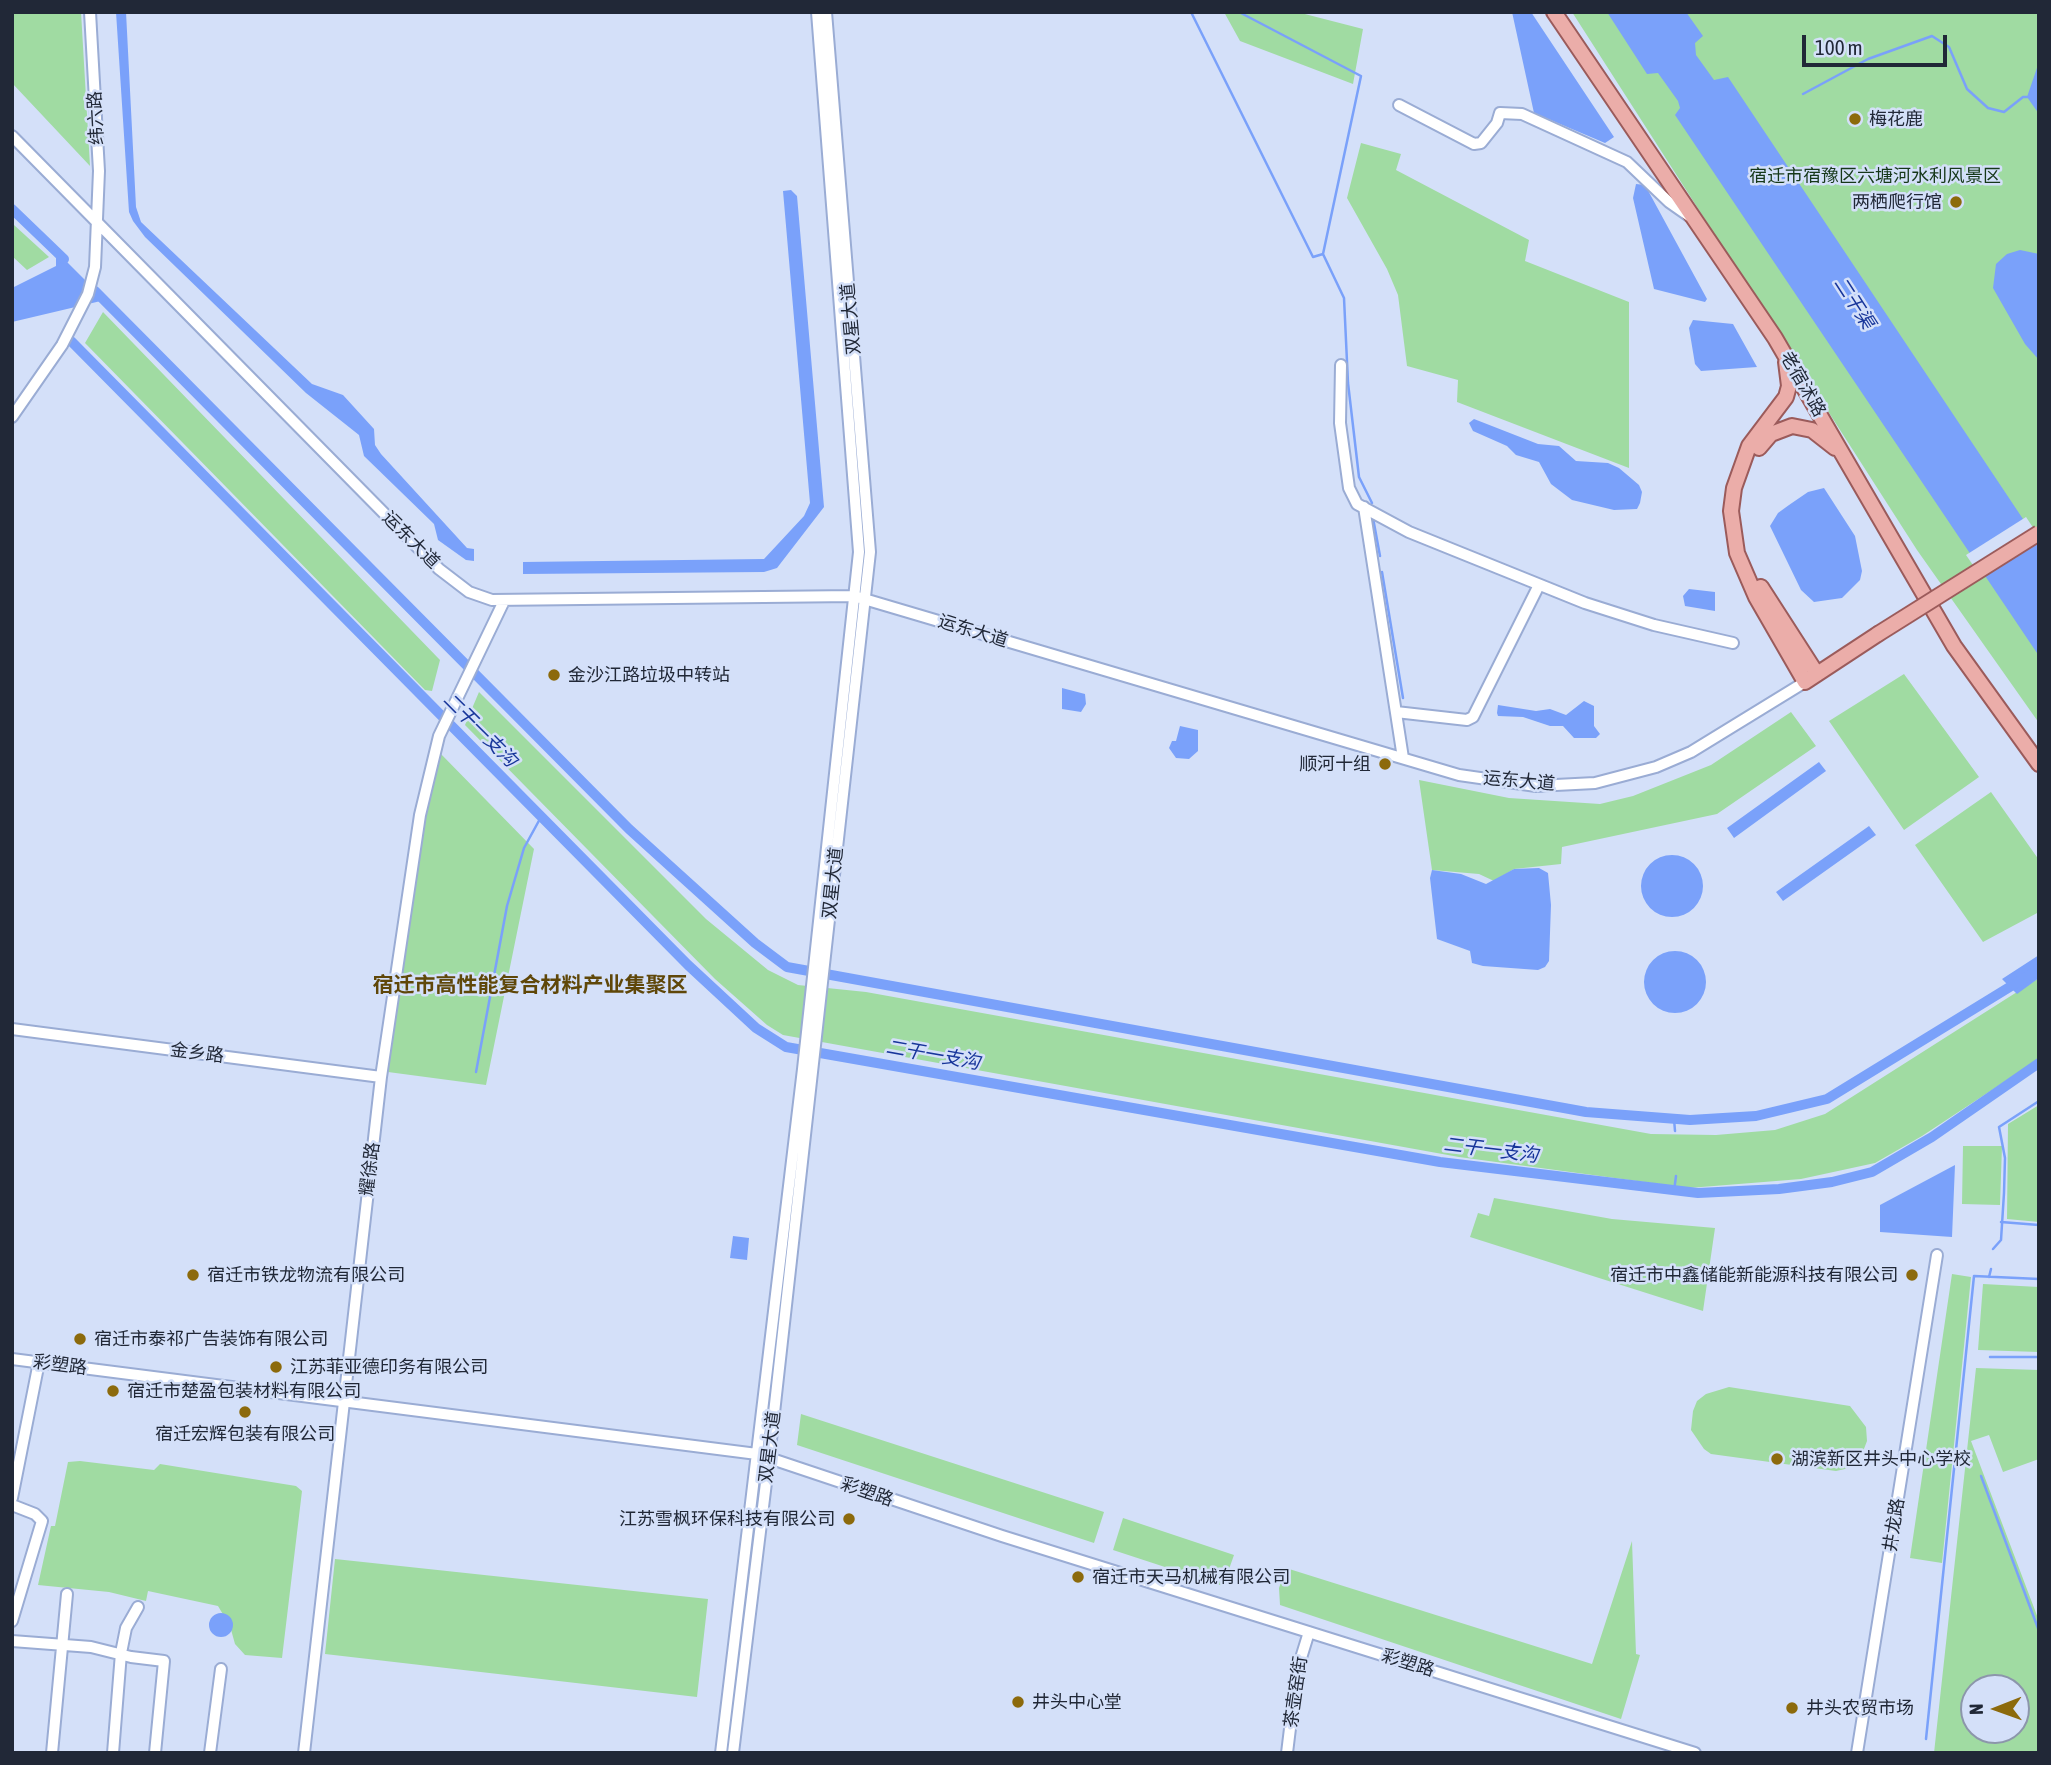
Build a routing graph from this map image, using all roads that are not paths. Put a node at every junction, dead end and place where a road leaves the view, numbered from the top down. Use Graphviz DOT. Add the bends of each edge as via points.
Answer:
graph roads {
  1 [pos="90,12"];
  2 [pos="817,12"];
  3 [pos="827,12"];
  4 [pos="1554,12"];
  5 [pos="1399,106"];
  6 [pos="12,136"];
  7 [pos="1697,222"];
  8 [pos="97,224"];
  9 [pos="1783,350"];
  10 [pos="1341,365"];
  11 [pos="12,417"];
  12 [pos="1844,457"];
  13 [pos="1364,508"];
  14 [pos="2039,533"];
  15 [pos="1539,585"];
  16 [pos="854,596"];
  17 [pos="866,599"];
  18 [pos="503,601"];
  19 [pos="1733,643"];
  20 [pos="1811,678"];
  21 [pos="1396,712"];
  22 [pos="1403,758"];
  23 [pos="2039,764"];
  24 [pos="822,943"];
  25 [pos="12,1029"];
  26 [pos="808,1070"];
  27 [pos="381,1077"];
  28 [pos="1937,1255"];
  29 [pos="12,1359"];
  30 [pos="39,1362"];
  31 [pos="343,1400"];
  32 [pos="757,1454"];
  33 [pos="769,1458"];
  34 [pos="12,1498"];
  35 [pos="12,1505"];
  36 [pos="66,1594"];
  37 [pos="138,1607"];
  38 [pos="12,1621"];
  39 [pos="1309,1632"];
  40 [pos="12,1641"];
  41 [pos="61,1646"];
  42 [pos="121,1653"];
  43 [pos="221,1669"];
  44 [pos="52,1753"];
  45 [pos="113,1753"];
  46 [pos="155,1753"];
  47 [pos="210,1753"];
  48 [pos="304,1753"];
  49 [pos="721,1753"];
  50 [pos="733,1753"];
  51 [pos="1287,1753"];
  52 [pos="1695,1753"];
  53 [pos="1857,1753"];
  1 -- 8 [label="street, 纬六路" via="99,172"];
  2 -- 16 [label="street, 双星大道" via="859,552"];
  3 -- 17 [label="street, 双星大道" via="870,552"];
  4 -- 7 [label="main road, 老宿沭路"];
  5 -- 7 [label="street" via="1474,144 1481,143 1500,113 1522,114 1627,162"];
  6 -- 8 [label="street, 运东大道"];
  7 -- 9 [label="main road, 老宿沭路"];
  8 -- 11 [label="street, 纬六路" via="88,294 62,345"];
  8 -- 18 [label="street, 运东大道" via="439,569 469,592"];
  9 -- 12 [label="main road, 老宿沭路"];
  9 -- 20 [label="main road" via="1788,392 1744,456 1734,488 1732,531 1744,573"];
  10 -- 13 [label="street" via="1340,423 1349,488"];
  12 -- 20 [label="main road" via="1812,430 1792,426 1775,431 1753,459 1742,489 1740,531 1752,570"];
  12 -- 23 [label="main road, 老宿沭路" via="1955,646"];
  13 -- 15 [label="street" via="1409,532"];
  13 -- 21 [label="street"];
  14 -- 20 [label="main road, 运东大道, bridge"];
  15 -- 19 [label="street" via="1654,625"];
  15 -- 21 [label="street" via="1473,717"];
  16 -- 17 [label="street, 运东大道"];
  16 -- 18 [label="street, 运东大道"];
  16 -- 24 [label="street, 双星大道"];
  17 -- 22 [label="street, 运东大道"];
  17 -- 24 [label="street, 双星大道"];
  18 -- 27 [label="street, 耀徐路" via="439,736 420,815"];
  20 -- 22 [label="street, 运东大道" via="1691,752 1656,767 1595,783 1510,784"];
  21 -- 22 [label="street"];
  24 -- 26 [label="street"];
  25 -- 27 [label="street, 金乡路"];
  26 -- 32 [label="street, 双星大道"];
  26 -- 33 [label="street, 双星大道"];
  27 -- 31 [label="street, 耀徐路"];
  28 -- 53 [label="street, 井龙路"];
  29 -- 30 [label="street, 彩塑路"];
  30 -- 31 [label="street, 彩塑路"];
  30 -- 34 [label="street"];
  31 -- 32 [label="street, 彩塑路"];
  31 -- 48 [label="street, 耀徐路"];
  32 -- 33 [label="street, 彩塑路"];
  32 -- 49 [label="street, 双星大道"];
  33 -- 39 [label="street, 彩塑路"];
  33 -- 50 [label="street, 双星大道"];
  35 -- 38 [label="street" via="41,1521"];
  36 -- 41 [label="street"];
  37 -- 42 [label="street" via="126,1628"];
  39 -- 51 [label="street, 茶壶窑街" via="1297,1671"];
  39 -- 52 [label="street, 彩塑路"];
  40 -- 41 [label="street"];
  41 -- 42 [label="street"];
  41 -- 44 [label="street"];
  42 -- 45 [label="street"];
  42 -- 46 [label="street" via="164,1661"];
  43 -- 47 [label="street"];
}
